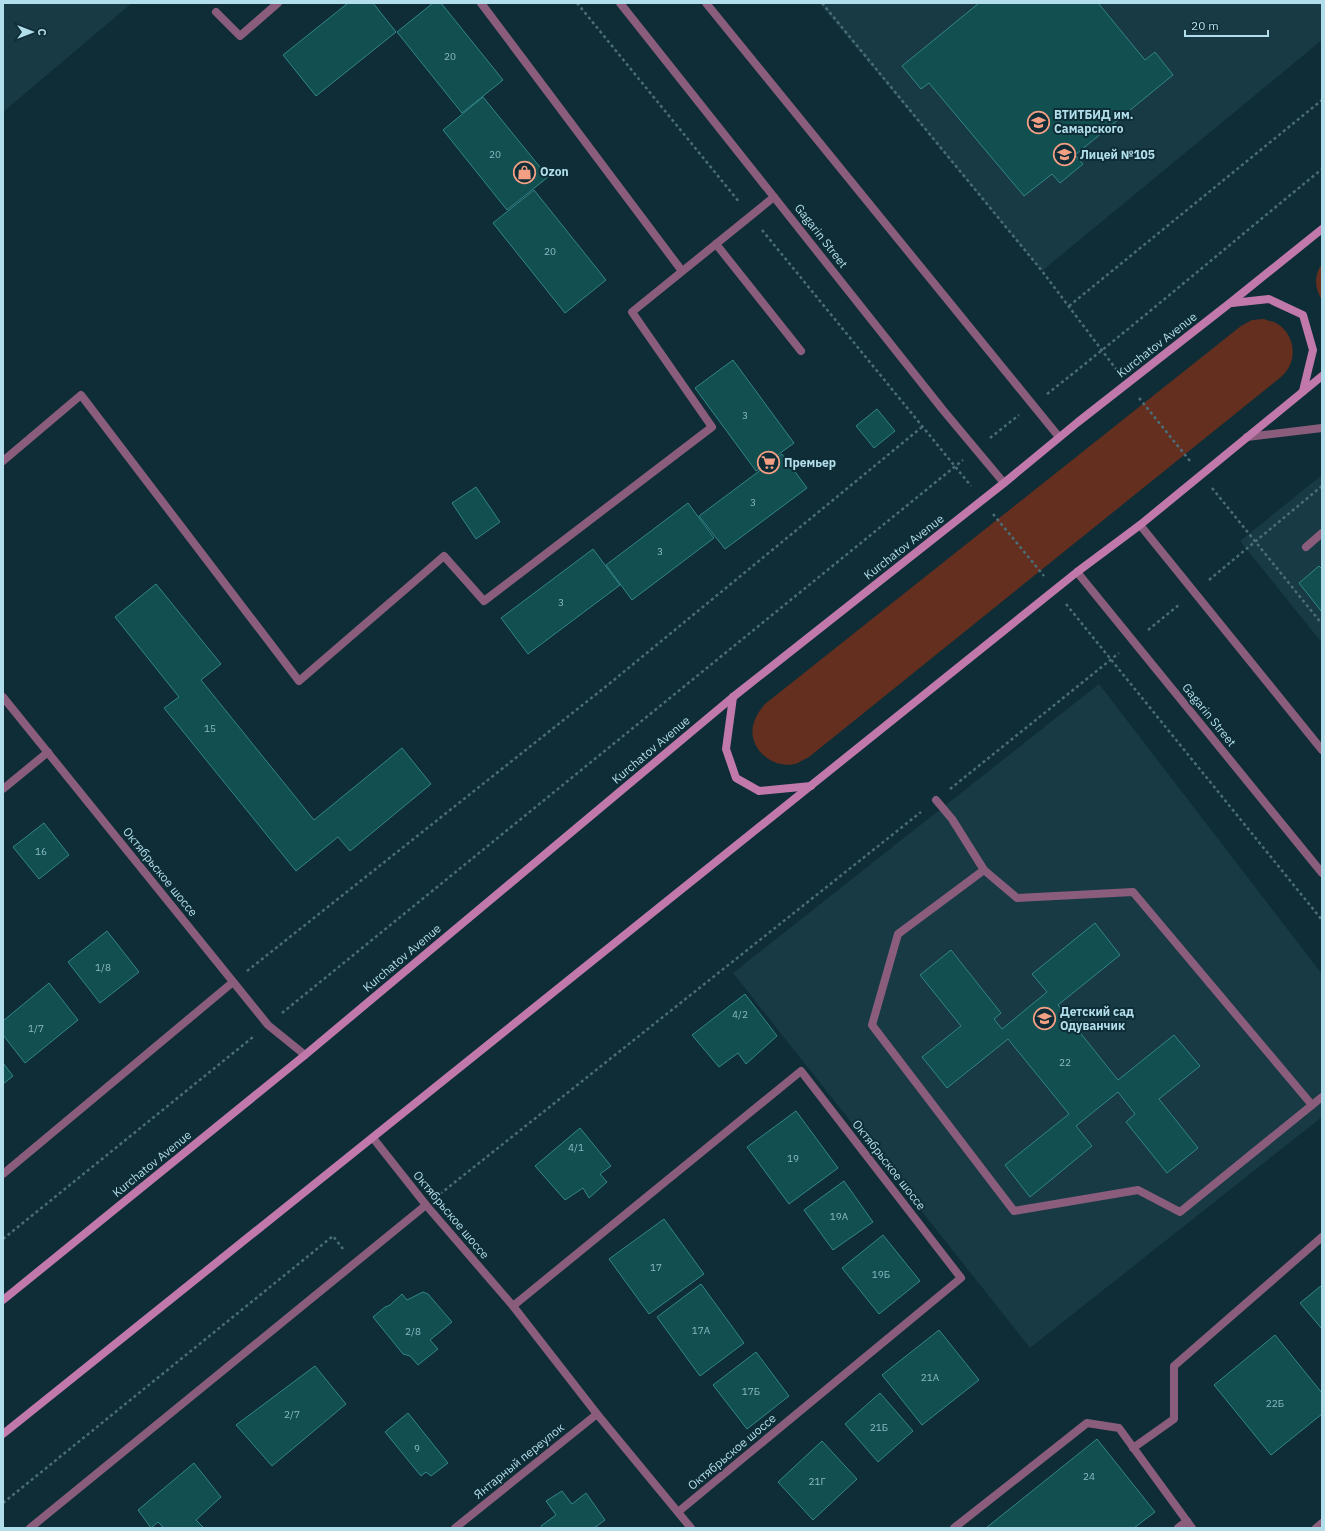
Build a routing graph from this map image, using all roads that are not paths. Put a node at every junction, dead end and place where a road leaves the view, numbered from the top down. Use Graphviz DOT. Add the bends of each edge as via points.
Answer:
graph roads {
  1 [pos="278,3"];
  2 [pos="482,3"];
  3 [pos="620,3"];
  4 [pos="706,3"];
  5 [pos="216,12"];
  6 [pos="774,197"];
  7 [pos="1322,228"];
  8 [pos="716,244"];
  9 [pos="682,271"];
  10 [pos="1230,303"];
  11 [pos="801,352"];
  12 [pos="1322,376"];
  13 [pos="1303,391"];
  14 [pos="1322,428"];
  15 [pos="1059,437"];
  16 [pos="1247,437"];
  17 [pos="3,461"];
  18 [pos="1004,483"];
  19 [pos="1140,525"];
  20 [pos="1322,533"];
  21 [pos="1306,547"];
  22 [pos="1077,572"];
  23 [pos="3,697"];
  24 [pos="732,697"];
  25 [pos="1322,750"];
  26 [pos="48,752"];
  27 [pos="811,786"];
  28 [pos="3,789"];
  29 [pos="936,800"];
  30 [pos="984,870"];
  31 [pos="1322,873"];
  32 [pos="233,982"];
  33 [pos="304,1055"];
  34 [pos="1322,1097"];
  35 [pos="1312,1105"];
  36 [pos="373,1138"];
  37 [pos="3,1174"];
  38 [pos="426,1205"];
  39 [pos="1322,1237"];
  40 [pos="3,1300"];
  41 [pos="513,1306"];
  42 [pos="597,1414"];
  43 [pos="3,1434"];
  44 [pos="1133,1448"];
  45 [pos="678,1512"];
  46 [pos="1322,1523"];
  47 [pos="1190,1525"];
  48 [pos="30,1528"];
  49 [pos="455,1528"];
  50 [pos="691,1528"];
  51 [pos="954,1528"];
  52 [pos="1178,1528"];
  53 [pos="1316,1528"];
  1 -- 5 [label="street" via="240,36"];
  2 -- 9 [label="street"];
  3 -- 6 [label="street, Gagarin Street"];
  4 -- 15 [label="street"];
  6 -- 8 [label="street"];
  6 -- 18 [label="street, Gagarin Street"];
  7 -- 10 [label="main road, Kurchatov Avenue"];
  8 -- 9 [label="street"];
  8 -- 11 [label="street"];
  9 -- 17 [label="street" via="632,312 712,427 484,601 444,556 299,681 81,395"];
  10 -- 13 [label="main road" via="1269,298 1303,315 1313,350"];
  10 -- 15 [label="main road, Kurchatov Avenue"];
  12 -- 13 [label="main road"];
  13 -- 16 [label="main road"];
  14 -- 16 [label="street"];
  15 -- 18 [label="main road, Kurchatov Avenue"];
  16 -- 19 [label="main road"];
  18 -- 24 [label="main road, Kurchatov Avenue"];
  19 -- 22 [label="main road"];
  19 -- 25 [label="street"];
  20 -- 21 [label="street"];
  22 -- 27 [label="main road"];
  22 -- 31 [label="street, Gagarin Street"];
  23 -- 26 [label="street, Октябрьское шоссе"];
  24 -- 27 [label="main road" via="726,749 736,778 759,791"];
  24 -- 33 [label="main road, Kurchatov Avenue"];
  26 -- 28 [label="street"];
  26 -- 32 [label="street, Октябрьское шоссе"];
  27 -- 36 [label="main road"];
  29 -- 30 [label="street" via="952,819"];
  30 -- 35 [label="street" via="1017,898 1132,892"];
  30 -- 35 [label="street" via="898,934 872,1025 1014,1210 1138,1190 1180,1212"];
  32 -- 33 [label="street, Октябрьское шоссе" via="268,1025"];
  32 -- 37 [label="street"];
  33 -- 40 [label="main road, Kurchatov Avenue"];
  34 -- 35 [label="street"];
  36 -- 38 [label="street, Октябрьское шоссе"];
  36 -- 43 [label="main road"];
  38 -- 41 [label="street, Октябрьское шоссе"];
  38 -- 48 [label="street"];
  39 -- 44 [label="street" via="1174,1366 1174,1419"];
  41 -- 42 [label="street, Октябрьское шоссе"];
  41 -- 45 [label="street, Октябрьское шоссе" via="801,1071 961,1278"];
  42 -- 45 [label="street, Октябрьское шоссе"];
  42 -- 49 [label="street, Янтарный переулок"];
  44 -- 47 [label="street"];
  44 -- 51 [label="street" via="1119,1428 1088,1423"];
  45 -- 50 [label="street, Октябрьское шоссе"];
  46 -- 53 [label="street"];
  47 -- 52 [label="street"];
}
